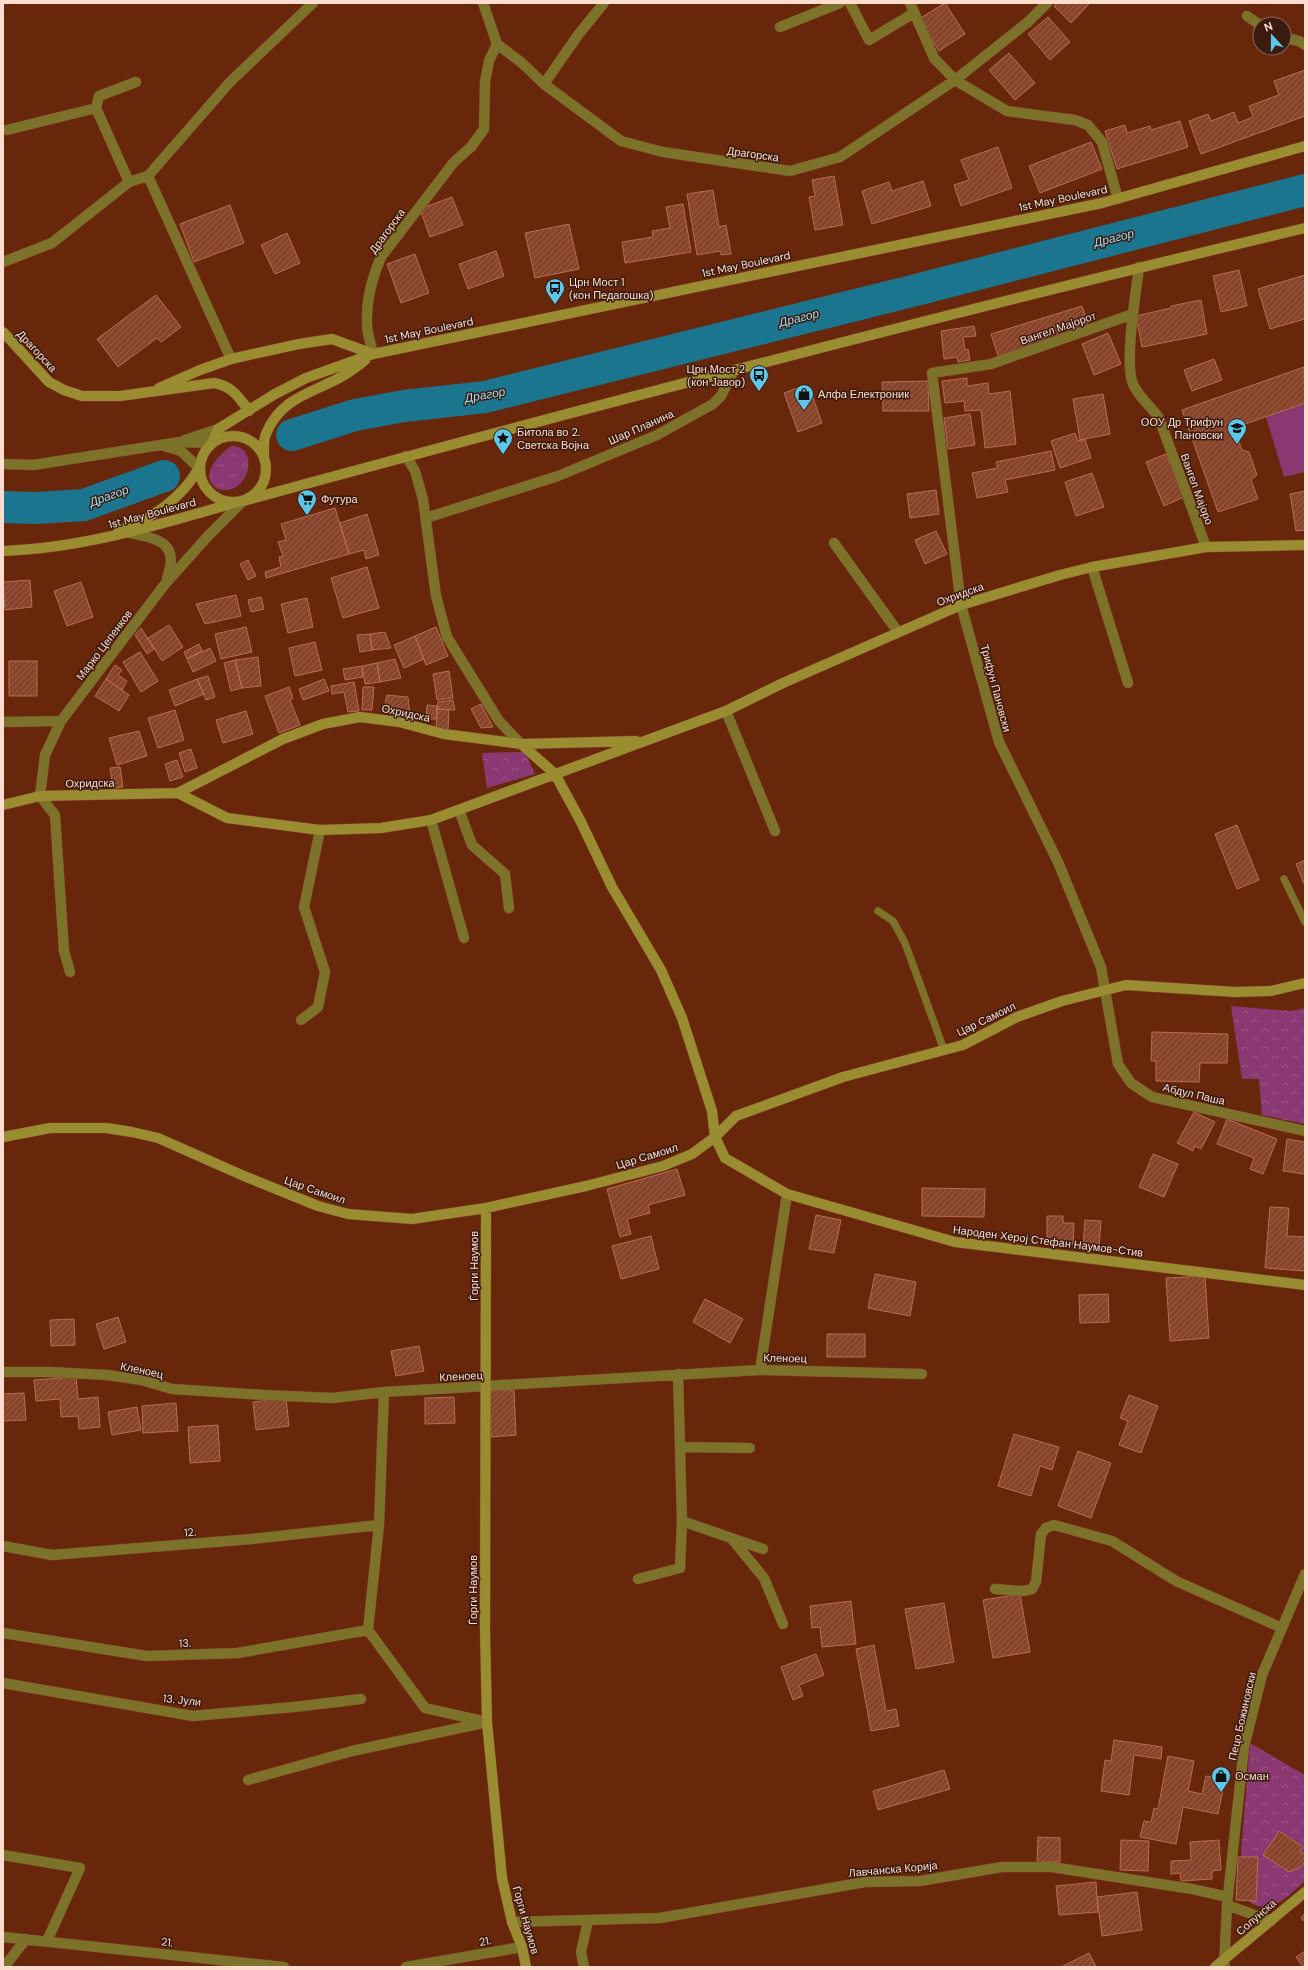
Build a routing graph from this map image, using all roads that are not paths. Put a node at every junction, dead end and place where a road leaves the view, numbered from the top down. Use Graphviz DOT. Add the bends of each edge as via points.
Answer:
graph roads {
  1 [pos="313,3"];
  2 [pos="483,3"];
  3 [pos="604,3"];
  4 [pos="840,3"];
  5 [pos="850,3"];
  6 [pos="1047,3"];
  7 [pos="912,8"];
  8 [pos="1247,16"];
  9 [pos="1252,19"];
  10 [pos="780,27"];
  11 [pos="1292,40"];
  12 [pos="497,44"];
  13 [pos="1305,46"];
  14 [pos="955,80"];
  15 [pos="136,82"];
  16 [pos="544,84"];
  17 [pos="96,108"];
  18 [pos="7,130"];
  19 [pos="1305,146"];
  20 [pos="148,176"];
  21 [pos="129,182"];
  22 [pos="1118,198"];
  23 [pos="1305,228"];
  24 [pos="3,262"];
  25 [pos="1139,267"];
  26 [pos="1133,314"];
  27 [pos="3,332"];
  28 [pos="373,354"];
  29 [pos="231,359"];
  30 [pos="733,372"];
  31 [pos="932,373"];
  32 [pos="148,393"];
  33 [pos="249,411"];
  34 [pos="218,429"];
  35 [pos="180,442"];
  36 [pos="212,443"];
  37 [pos="156,445"];
  38 [pos="264,456"];
  39 [pos="406,456"];
  40 [pos="3,464"];
  41 [pos="199,468"];
  42 [pos="239,502"];
  43 [pos="426,518"];
  44 [pos="130,533"];
  45 [pos="834,543"];
  46 [pos="76,544"];
  47 [pos="1305,545"];
  48 [pos="1206,547"];
  49 [pos="3,550"];
  50 [pos="1092,567"];
  51 [pos="165,584"];
  52 [pos="961,605"];
  53 [pos="898,632"];
  54 [pos="1128,684"];
  55 [pos="726,712"];
  56 [pos="61,721"];
  57 [pos="3,722"];
  58 [pos="644,741"];
  59 [pos="521,744"];
  60 [pos="555,774"];
  61 [pos="178,793"];
  62 [pos="40,796"];
  63 [pos="3,805"];
  64 [pos="459,810"];
  65 [pos="431,820"];
  66 [pos="320,830"];
  67 [pos="775,830"];
  68 [pos="1284,879"];
  69 [pos="509,908"];
  70 [pos="878,912"];
  71 [pos="1305,922"];
  72 [pos="464,938"];
  73 [pos="70,972"];
  74 [pos="1305,983"];
  75 [pos="1104,990"];
  76 [pos="301,1020"];
  77 [pos="944,1050"];
  78 [pos="1305,1131"];
  79 [pos="3,1137"];
  80 [pos="715,1137"];
  81 [pos="787,1194"];
  82 [pos="486,1208"];
  83 [pos="1305,1285"];
  84 [pos="760,1370"];
  85 [pos="3,1372"];
  86 [pos="678,1374"];
  87 [pos="922,1374"];
  88 [pos="486,1386"];
  89 [pos="384,1392"];
  90 [pos="680,1447"];
  91 [pos="750,1448"];
  92 [pos="682,1521"];
  93 [pos="379,1525"];
  94 [pos="732,1539"];
  95 [pos="3,1546"];
  96 [pos="763,1549"];
  97 [pos="1305,1574"];
  98 [pos="638,1579"];
  99 [pos="995,1589"];
  100 [pos="783,1624"];
  101 [pos="1282,1628"];
  102 [pos="368,1630"];
  103 [pos="3,1633"];
  104 [pos="3,1683"];
  105 [pos="361,1699"];
  106 [pos="487,1722"];
  107 [pos="248,1780"];
  108 [pos="3,1854"];
  109 [pos="1305,1892"];
  110 [pos="1227,1901"];
  111 [pos="588,1920"];
  112 [pos="1271,1921"];
  113 [pos="512,1922"];
  114 [pos="3,1937"];
  115 [pos="26,1939"];
  116 [pos="47,1941"];
  117 [pos="522,1947"];
  118 [pos="1221,1966"];
  119 [pos="4,1967"];
  120 [pos="284,1967"];
  121 [pos="406,1967"];
  122 [pos="526,1967"];
  123 [pos="584,1967"];
  1 -- 20 [label="street" via="230,82"];
  2 -- 12 [label="street"];
  3 -- 16 [label="street"];
  4 -- 10 [label="street"];
  5 -- 7 [label="street" via="869,40"];
  6 -- 14 [label="street, Драгорска" via="1028,22"];
  7 -- 14 [label="street" via="934,58"];
  8 -- 9 [label="street"];
  11 -- 13 [label="street"];
  12 -- 16 [label="street, Драгорска"];
  12 -- 28 [label="street, Драгорска" via="489,61 485,82 484,128 471,147 454,162 381,257 368,301 367,324"];
  14 -- 16 [label="street, Драгорска" via="840,157 790,171 663,152 621,141"];
  14 -- 22 [label="street" via="1007,111 1075,120 1088,125 1102,142"];
  15 -- 17 [label="street" via="99,96"];
  17 -- 18 [label="street"];
  17 -- 21 [label="street"];
  19 -- 22 [label="street, 1st May Boulevard"];
  20 -- 21 [label="street"];
  20 -- 29 [label="street"];
  21 -- 24 [label="street" via="52,244"];
  22 -- 28 [label="street, 1st May Boulevard"];
  23 -- 25 [label="street, 1st May Boulevard"];
  25 -- 26 [label="street, Вангел Мајоро"];
  25 -- 30 [label="street, 1st May Boulevard"];
  26 -- 31 [label="street, Вангел Маjорот" via="991,364"];
  26 -- 48 [label="street, Вангел Мајоро" via="1129,374 1142,399 1153,408 1159,418"];
  27 -- 32 [label="street, Драгорска" via="49,382 64,390 82,396 99,397"];
  28 -- 29 [label="street, Драгорска" via="332,339"];
  28 -- 33 [label="street, 1st May Boulevard" via="306,378"];
  28 -- 38 [label="street, 1st May Boulevard" via="349,373 309,391 285,406 265,436"];
  29 -- 32 [label="street, Драгорска"];
  30 -- 39 [label="street, 1st May Boulevard"];
  30 -- 43 [label="street, Шар Планина" via="721,396 713,404 657,435 558,476"];
  31 -- 52 [label="street, Трифун Пановски"];
  32 -- 33 [label="street, Драгорска" via="214,382 234,391"];
  33 -- 34 [label="street, 1st May Boulevard"];
  34 -- 35 [label="street"];
  34 -- 36 [label="street, 1st May Boulevard"];
  35 -- 36 [label="street"];
  35 -- 37 [label="street"];
  36 -- 38 [label="street" via="226,437 241,437 250,440"];
  36 -- 41 [label="street, 1st May Boulevard" via="205,450"];
  37 -- 40 [label="street" via="33,466"];
  37 -- 41 [label="street" via="181,451"];
  38 -- 42 [label="street, 1st May Boulevard" via="266,466 263,483 253,496"];
  39 -- 42 [label="street, 1st May Boulevard"];
  39 -- 43 [label="street, Народен Херој Стефан Наумов-Стив" via="415,471"];
  41 -- 42 [label="street, 1st May Boulevard" via="200,479 209,493 223,502"];
  41 -- 46 [label="street, 1st May Boulevard" via="193,479 159,511 132,526"];
  42 -- 44 [label="street, 1st May Boulevard"];
  42 -- 51 [label="street, Марко Цепенков"];
  43 -- 59 [label="street, Народен Херој Стефан Наумов-Стив" via="436,596 447,637 499,721"];
  44 -- 46 [label="street, 1st May Boulevard"];
  44 -- 51 [label="street, Марко Цепенков" via="158,539 168,546 172,557"];
  45 -- 53 [label="street"];
  46 -- 49 [label="street, 1st May Boulevard" via="33,550"];
  47 -- 48 [label="street, Охридска"];
  48 -- 50 [label="street, Охридска"];
  50 -- 52 [label="street, Охридска"];
  50 -- 54 [label="street"];
  51 -- 56 [label="street, Марко Цепенков"];
  52 -- 53 [label="street, Охридска"];
  52 -- 75 [label="street, Трифун Пановски" via="999,742 1058,862 1101,967"];
  53 -- 55 [label="street, Охридска" via="783,683"];
  55 -- 58 [label="street, Охридска"];
  55 -- 67 [label="street"];
  56 -- 57 [label="street"];
  56 -- 62 [label="street, Марко Цепенков" via="45,755"];
  58 -- 59 [label="street, Охридска"];
  58 -- 60 [label="street, Охридска"];
  59 -- 60 [label="street, Народен Херој Стефан Наумов-Стив"];
  59 -- 61 [label="street, Охридска" via="444,734 377,718 360,717 323,724 283,739"];
  60 -- 64 [label="street, Охридска"];
  60 -- 80 [label="street, Народен Херој Стефан Наумов-Стив" via="612,887 664,977 682,1018 712,1111"];
  61 -- 62 [label="street, Охридска"];
  61 -- 66 [label="street, Охридска" via="227,818"];
  62 -- 63 [label="street, Охридска"];
  62 -- 73 [label="street" via="55,815 64,951"];
  64 -- 65 [label="street, Охридска"];
  64 -- 69 [label="street" via="472,845 505,874"];
  65 -- 66 [label="street, Охридска" via="380,828"];
  65 -- 72 [label="street"];
  66 -- 76 [label="street" via="304,907 325,972 318,1007"];
  68 -- 71 [label="lane"];
  70 -- 77 [label="lane" via="893,921 905,943"];
  74 -- 75 [label="street, Цар Самоил" via="1271,991 1235,992 1126,985"];
  75 -- 77 [label="street, Цар Самоил" via="1017,1017 963,1045"];
  75 -- 78 [label="street, Абдул Паша" via="1118,1064 1131,1083 1152,1097"];
  77 -- 80 [label="street, Цар Самоил" via="843,1077 736,1116"];
  79 -- 82 [label="street, Цар Самоил" via="50,1128 106,1128 132,1132 158,1138 250,1179 318,1206 348,1214 412,1219"];
  80 -- 81 [label="street, Народен Херој Стефан Наумов-Стив" via="725,1158"];
  80 -- 82 [label="street, Цар Самоил" via="692,1154 663,1166"];
  81 -- 83 [label="street, Народен Херој Стефан Наумов-Стив" via="954,1242"];
  81 -- 84 [label="street"];
  82 -- 88 [label="street, Ѓорги Наумов"];
  84 -- 86 [label="street, Кленоец"];
  84 -- 87 [label="street, Кленоец"];
  85 -- 89 [label="street, Кленоец" via="107,1375 141,1380 172,1390 333,1398"];
  86 -- 88 [label="street, Кленоец"];
  86 -- 90 [label="street"];
  88 -- 89 [label="street, Кленоец"];
  88 -- 106 [label="street, Ѓорги Наумов"];
  89 -- 93 [label="street"];
  90 -- 91 [label="street"];
  90 -- 92 [label="street"];
  92 -- 94 [label="street"];
  92 -- 98 [label="street" via="680,1568"];
  93 -- 95 [label="street, 12." via="252,1539 52,1555"];
  93 -- 102 [label="street"];
  94 -- 96 [label="street"];
  94 -- 100 [label="street" via="764,1578"];
  97 -- 101 [label="street, Пецо Божиновски"];
  99 -- 101 [label="street" via="1032,1589 1036,1582 1041,1534 1046,1528 1054,1525 1112,1541 1176,1581"];
  101 -- 110 [label="street, Пецо Божиновски" via="1262,1675 1244,1747"];
  102 -- 103 [label="street, 13." via="238,1653 147,1656"];
  102 -- 106 [label="street" via="425,1708"];
  104 -- 105 [label="street, 13. Јули" via="193,1716 294,1708"];
  106 -- 107 [label="street" via="352,1751"];
  106 -- 113 [label="street, Ѓорги Наумов" via="502,1878"];
  108 -- 116 [label="street" via="80,1868"];
  109 -- 112 [label="street, Солунска"];
  110 -- 111 [label="street, Лавчанска Корија" via="1192,1890 1052,1868 1002,1867 920,1881 865,1882 660,1918"];
  110 -- 112 [label="street, Лавчанска Корија"];
  110 -- 118 [label="street, Пецо Божиновски"];
  111 -- 113 [label="street, Лавчанска Корија"];
  111 -- 123 [label="street" via="581,1952"];
  112 -- 118 [label="street, Солунска"];
  113 -- 117 [label="street, Ѓорги Наумов"];
  114 -- 115 [label="street, 21."];
  115 -- 116 [label="street, 21."];
  115 -- 119 [label="street"];
  116 -- 120 [label="street, 21."];
  117 -- 121 [label="street, 21."];
  117 -- 122 [label="street, Ѓорги Наумов"];
}
